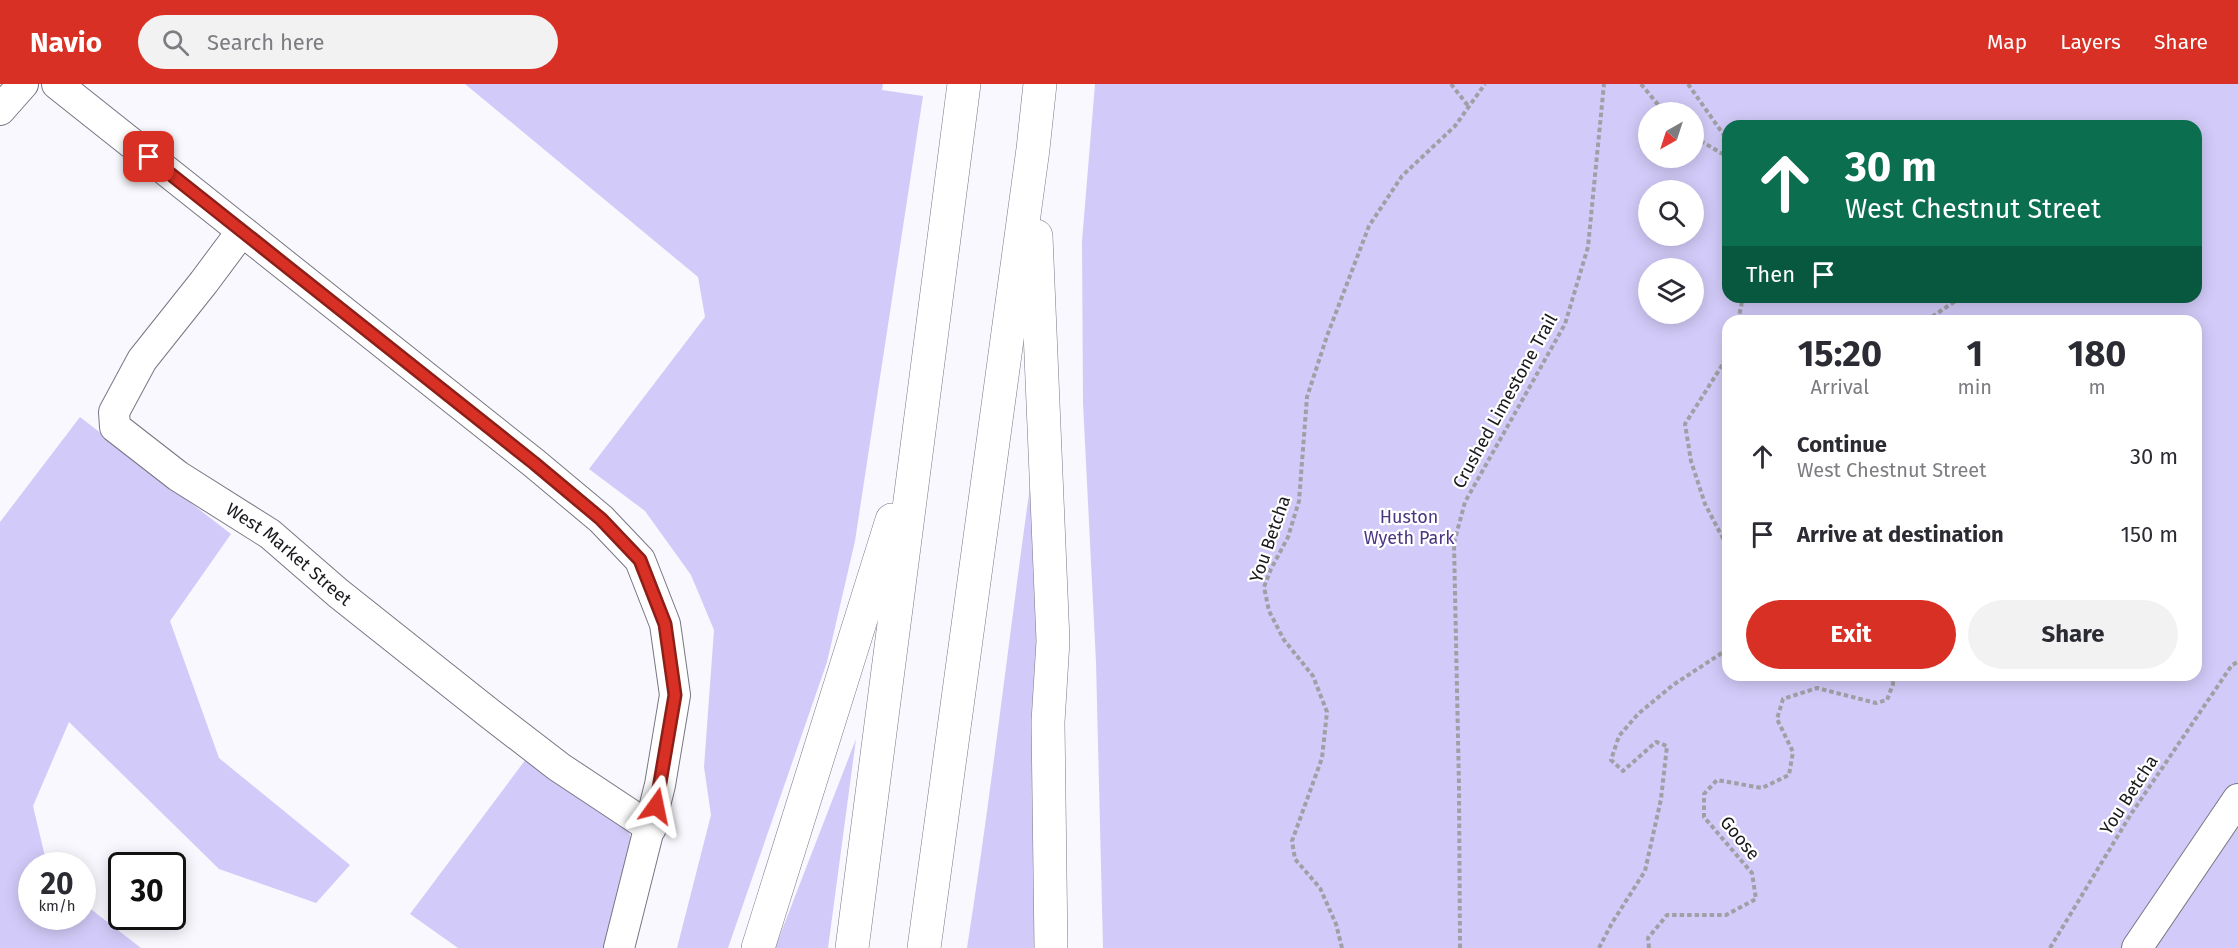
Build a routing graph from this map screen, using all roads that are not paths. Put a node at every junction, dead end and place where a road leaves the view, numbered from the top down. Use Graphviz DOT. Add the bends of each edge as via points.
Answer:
graph roads {
  1 [pos="23,84"];
  2 [pos="57,84"];
  3 [pos="964,84"];
  4 [pos="1040,84"];
  5 [pos="0,110"];
  6 [pos="1033,149"];
  7 [pos="242,231"];
  8 [pos="919,435"];
  9 [pos="2238,799"];
  10 [pos="651,828"];
  11 [pos="619,948"];
  12 [pos="759,948"];
  13 [pos="852,948"];
  14 [pos="924,948"];
  15 [pos="1050,948"];
  16 [pos="2137,948"];
  1 -- 5 [label="street"];
  2 -- 7 [label="street"];
  3 -- 8 [label="highway"];
  4 -- 6 [label="highway"];
  6 -- 14 [label="highway"];
  6 -- 15 [label="highway" via="1053,641 1048,722"];
  7 -- 10 [label="street" via="601,519 640,560 665,624 675,695"];
  7 -- 10 [label="street, West Market Street" via="142,360 114,412 115,428 178,477 270,534 489,713 559,767"];
  8 -- 12 [label="highway"];
  8 -- 13 [label="highway"];
  9 -- 16 [label="street"];
  10 -- 11 [label="street"];
}
